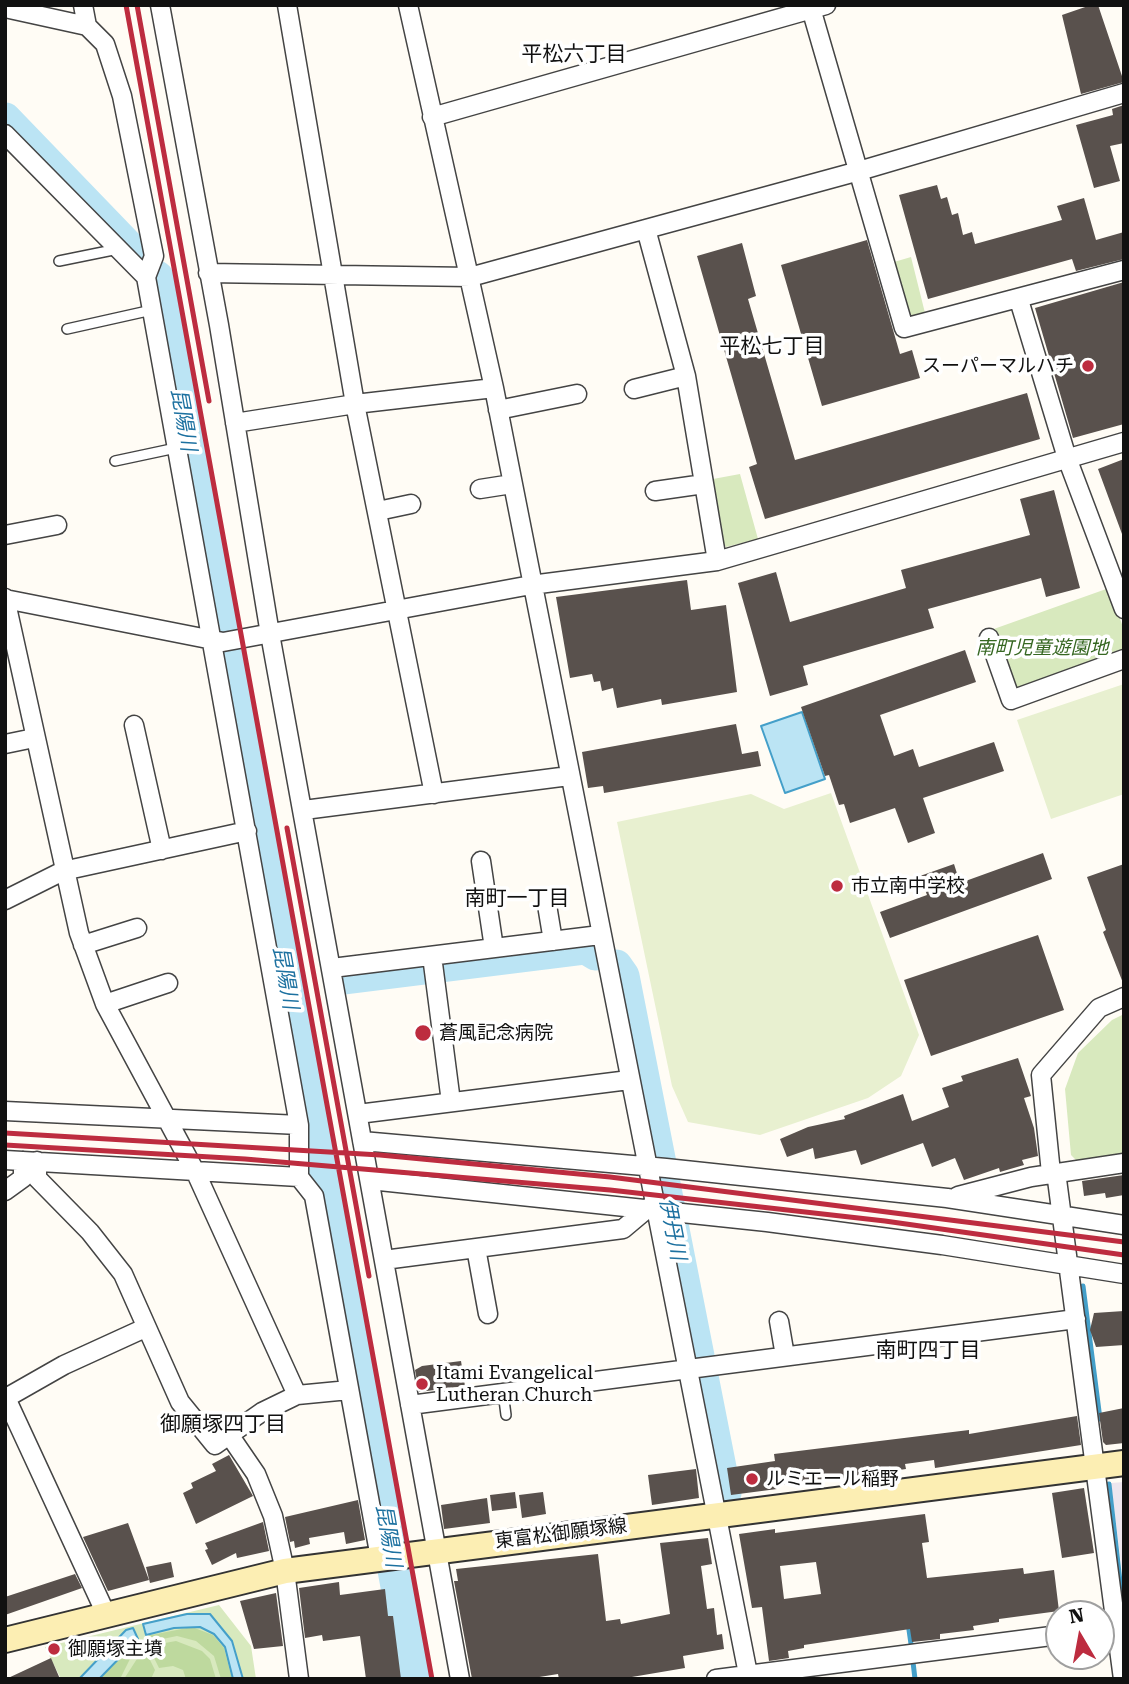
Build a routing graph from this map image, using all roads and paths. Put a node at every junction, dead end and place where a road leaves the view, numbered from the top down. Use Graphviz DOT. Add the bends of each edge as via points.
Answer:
graph roads {
  1 [pos="83,5"];
  2 [pos="160,5"];
  3 [pos="287,5"];
  4 [pos="408,5"];
  5 [pos="816,7"];
  6 [pos="5,8"];
  7 [pos="87,26"];
  8 [pos="1124,93"];
  9 [pos="432,117"];
  10 [pos="5,134"];
  11 [pos="859,170"];
  12 [pos="646,229"];
  13 [pos="118,249"];
  14 [pos="59,261"];
  15 [pos="1124,271"];
  16 [pos="208,273"];
  17 [pos="332,273"];
  18 [pos="146,277"];
  19 [pos="470,277"];
  20 [pos="1019,300"];
  21 [pos="152,310"];
  22 [pos="67,329"];
  23 [pos="686,376"];
  24 [pos="494,388"];
  25 [pos="634,389"];
  26 [pos="577,394"];
  27 [pos="355,404"];
  28 [pos="498,410"];
  29 [pos="235,423"];
  30 [pos="1124,443"];
  31 [pos="176,448"];
  32 [pos="1068,458"];
  33 [pos="115,461"];
  34 [pos="512,484"];
  35 [pos="704,484"];
  36 [pos="480,489"];
  37 [pos="654,491"];
  38 [pos="411,505"];
  39 [pos="378,511"];
  40 [pos="57,525"];
  41 [pos="5,535"];
  42 [pos="717,561"];
  43 [pos="531,585"];
  44 [pos="5,598"];
  45 [pos="1123,602"];
  46 [pos="396,609"];
  47 [pos="270,634"];
  48 [pos="989,638"];
  49 [pos="212,642"];
  50 [pos="1124,659"];
  51 [pos="134,725"];
  52 [pos="34,738"];
  53 [pos="5,744"];
  54 [pos="569,776"];
  55 [pos="434,794"];
  56 [pos="304,810"];
  57 [pos="247,831"];
  58 [pos="162,850"];
  59 [pos="481,861"];
  60 [pos="63,872"];
  61 [pos="546,899"];
  62 [pos="5,900"];
  63 [pos="136,928"];
  64 [pos="600,935"];
  65 [pos="553,941"];
  66 [pos="83,945"];
  67 [pos="494,948"];
  68 [pos="432,957"];
  69 [pos="332,968"];
  70 [pos="168,983"];
  71 [pos="1124,997"];
  72 [pos="106,1004"];
  73 [pos="629,1080"];
  74 [pos="451,1102"];
  75 [pos="5,1111"];
  76 [pos="358,1114"];
  77 [pos="166,1118"];
  78 [pos="299,1125"];
  79 [pos="362,1141"];
  80 [pos="22,1161"];
  81 [pos="1124,1163"];
  82 [pos="655,1167"];
  83 [pos="196,1173"];
  84 [pos="1054,1173"];
  85 [pos="299,1177"];
  86 [pos="370,1180"];
  87 [pos="5,1191"];
  88 [pos="947,1198"];
  89 [pos="659,1209"];
  90 [pos="1061,1215"];
  91 [pos="1124,1225"];
  92 [pos="476,1248"];
  93 [pos="384,1260"];
  94 [pos="1069,1267"];
  95 [pos="1124,1274"];
  96 [pos="488,1314"];
  97 [pos="1076,1319"];
  98 [pos="779,1321"];
  99 [pos="145,1328"];
  100 [pos="785,1356"];
  101 [pos="695,1369"];
  102 [pos="349,1391"];
  103 [pos="503,1392"];
  104 [pos="297,1395"];
  105 [pos="410,1405"];
  106 [pos="506,1415"];
  107 [pos="13,1431"];
  108 [pos="230,1436"];
  109 [pos="1124,1463"];
  110 [pos="1095,1466"];
  111 [pos="716,1515"];
  112 [pos="436,1550"];
  113 [pos="387,1557"];
  114 [pos="285,1571"];
  115 [pos="1107,1600"];
  116 [pos="106,1614"];
  117 [pos="1045,1637"];
  118 [pos="5,1640"];
  119 [pos="1115,1650"];
  120 [pos="749,1677"];
  121 [pos="299,1679"];
  122 [pos="460,1679"];
  123 [pos="716,1679"];
  124 [pos="1123,1679"];
  1 -- 7 [label="street"];
  2 -- 16 [label="street"];
  3 -- 17 [label="street"];
  4 -- 9 [label="street"];
  5 -- 9 [label="street"];
  5 -- 11 [label="street"];
  6 -- 7 [label="street"];
  7 -- 18 [label="street" via="105,44 122,96 154,256"];
  8 -- 11 [label="street"];
  9 -- 19 [label="street"];
  10 -- 13 [label="street"];
  11 -- 12 [label="street"];
  11 -- 20 [label="street" via="904,328"];
  12 -- 19 [label="street"];
  12 -- 23 [label="street"];
  13 -- 14 [label="lane"];
  13 -- 18 [label="street"];
  15 -- 20 [label="street"];
  16 -- 17 [label="street"];
  16 -- 29 [label="street"];
  17 -- 19 [label="street"];
  17 -- 27 [label="street"];
  18 -- 21 [label="street"];
  19 -- 24 [label="street"];
  20 -- 32 [label="street"];
  21 -- 22 [label="lane"];
  21 -- 31 [label="street"];
  23 -- 25 [label="street"];
  23 -- 35 [label="street"];
  24 -- 27 [label="street"];
  24 -- 28 [label="street"];
  26 -- 28 [label="street"];
  27 -- 29 [label="street"];
  27 -- 39 [label="street"];
  28 -- 34 [label="street"];
  29 -- 47 [label="street"];
  30 -- 32 [label="street"];
  31 -- 33 [label="lane"];
  31 -- 49 [label="street"];
  32 -- 42 [label="street"];
  32 -- 45 [label="street"];
  34 -- 36 [label="street"];
  34 -- 43 [label="street"];
  35 -- 37 [label="street"];
  35 -- 42 [label="street"];
  38 -- 39 [label="street"];
  39 -- 46 [label="street"];
  40 -- 41 [label="street"];
  42 -- 43 [label="street"];
  43 -- 46 [label="street"];
  43 -- 54 [label="street"];
  44 -- 49 [label="street"];
  44 -- 52 [label="street"];
  46 -- 47 [label="street"];
  46 -- 55 [label="street"];
  47 -- 49 [label="street"];
  47 -- 56 [label="street"];
  48 -- 50 [label="street" via="1012,701"];
  49 -- 57 [label="street"];
  51 -- 58 [label="street"];
  52 -- 53 [label="street"];
  52 -- 60 [label="street"];
  54 -- 55 [label="street"];
  54 -- 64 [label="street"];
  55 -- 56 [label="street"];
  56 -- 69 [label="street"];
  57 -- 58 [label="street"];
  57 -- 78 [label="street"];
  58 -- 60 [label="street"];
  59 -- 67 [label="street"];
  60 -- 62 [label="street"];
  60 -- 66 [label="street"];
  61 -- 65 [label="street"];
  63 -- 66 [label="street"];
  64 -- 65 [label="street"];
  64 -- 73 [label="street"];
  65 -- 67 [label="street"];
  66 -- 72 [label="street"];
  67 -- 68 [label="street"];
  68 -- 69 [label="street"];
  68 -- 74 [label="street"];
  69 -- 76 [label="street"];
  70 -- 72 [label="street"];
  71 -- 84 [label="street" via="1099,1008 1041,1074"];
  72 -- 77 [label="street"];
  73 -- 74 [label="street"];
  73 -- 82 [label="street"];
  74 -- 76 [label="street"];
  75 -- 77 [label="street"];
  76 -- 79 [label="street"];
  77 -- 78 [label="street"];
  77 -- 83 [label="street"];
  78 -- 85 [label="street"];
  79 -- 82 [label="street"];
  79 -- 86 [label="street"];
  80 -- 83 [label="street"];
  80 -- 87 [label="street" via="23,1178"];
  80 -- 99 [label="street" via="123,1274"];
  81 -- 84 [label="street"];
  82 -- 88 [label="street"];
  82 -- 89 [label="street"];
  83 -- 85 [label="street"];
  83 -- 104 [label="street"];
  84 -- 88 [label="street"];
  84 -- 90 [label="street"];
  85 -- 102 [label="street" via="314,1196"];
  86 -- 89 [label="street"];
  86 -- 93 [label="street"];
  88 -- 90 [label="street"];
  89 -- 92 [label="street" via="623,1229"];
  89 -- 94 [label="street" via="942,1245"];
  89 -- 101 [label="street"];
  90 -- 91 [label="street"];
  90 -- 94 [label="street"];
  92 -- 93 [label="street"];
  92 -- 96 [label="street"];
  93 -- 105 [label="street"];
  94 -- 95 [label="street"];
  94 -- 97 [label="street"];
  97 -- 100 [label="street"];
  97 -- 110 [label="street"];
  98 -- 100 [label="street"];
  99 -- 107 [label="street" via="6,1398"];
  99 -- 108 [label="street" via="180,1402 201,1432 215,1445"];
  100 -- 101 [label="street"];
  101 -- 103 [label="street"];
  101 -- 111 [label="street"];
  102 -- 104 [label="street"];
  102 -- 113 [label="street"];
  103 -- 105 [label="street"];
  103 -- 106 [label="lane"];
  104 -- 108 [label="street" via="262,1412"];
  105 -- 112 [label="street"];
  107 -- 116 [label="street"];
  108 -- 114 [label="street" via="256,1474 273,1516"];
  109 -- 110 [label="main road, 東富松御願塚線"];
  110 -- 111 [label="main road, 東富松御願塚線"];
  110 -- 115 [label="street"];
  111 -- 112 [label="main road, 東富松御願塚線"];
  111 -- 120 [label="street"];
  112 -- 113 [label="main road, 東富松御願塚線"];
  112 -- 122 [label="street"];
  113 -- 114 [label="main road, 東富松御願塚線"];
  114 -- 116 [label="main road, 東富松御願塚線"];
  114 -- 121 [label="street"];
  116 -- 118 [label="main road, 東富松御願塚線"];
  117 -- 120 [label="street"];
  119 -- 124 [label="street"];
  120 -- 123 [label="street"];
}
